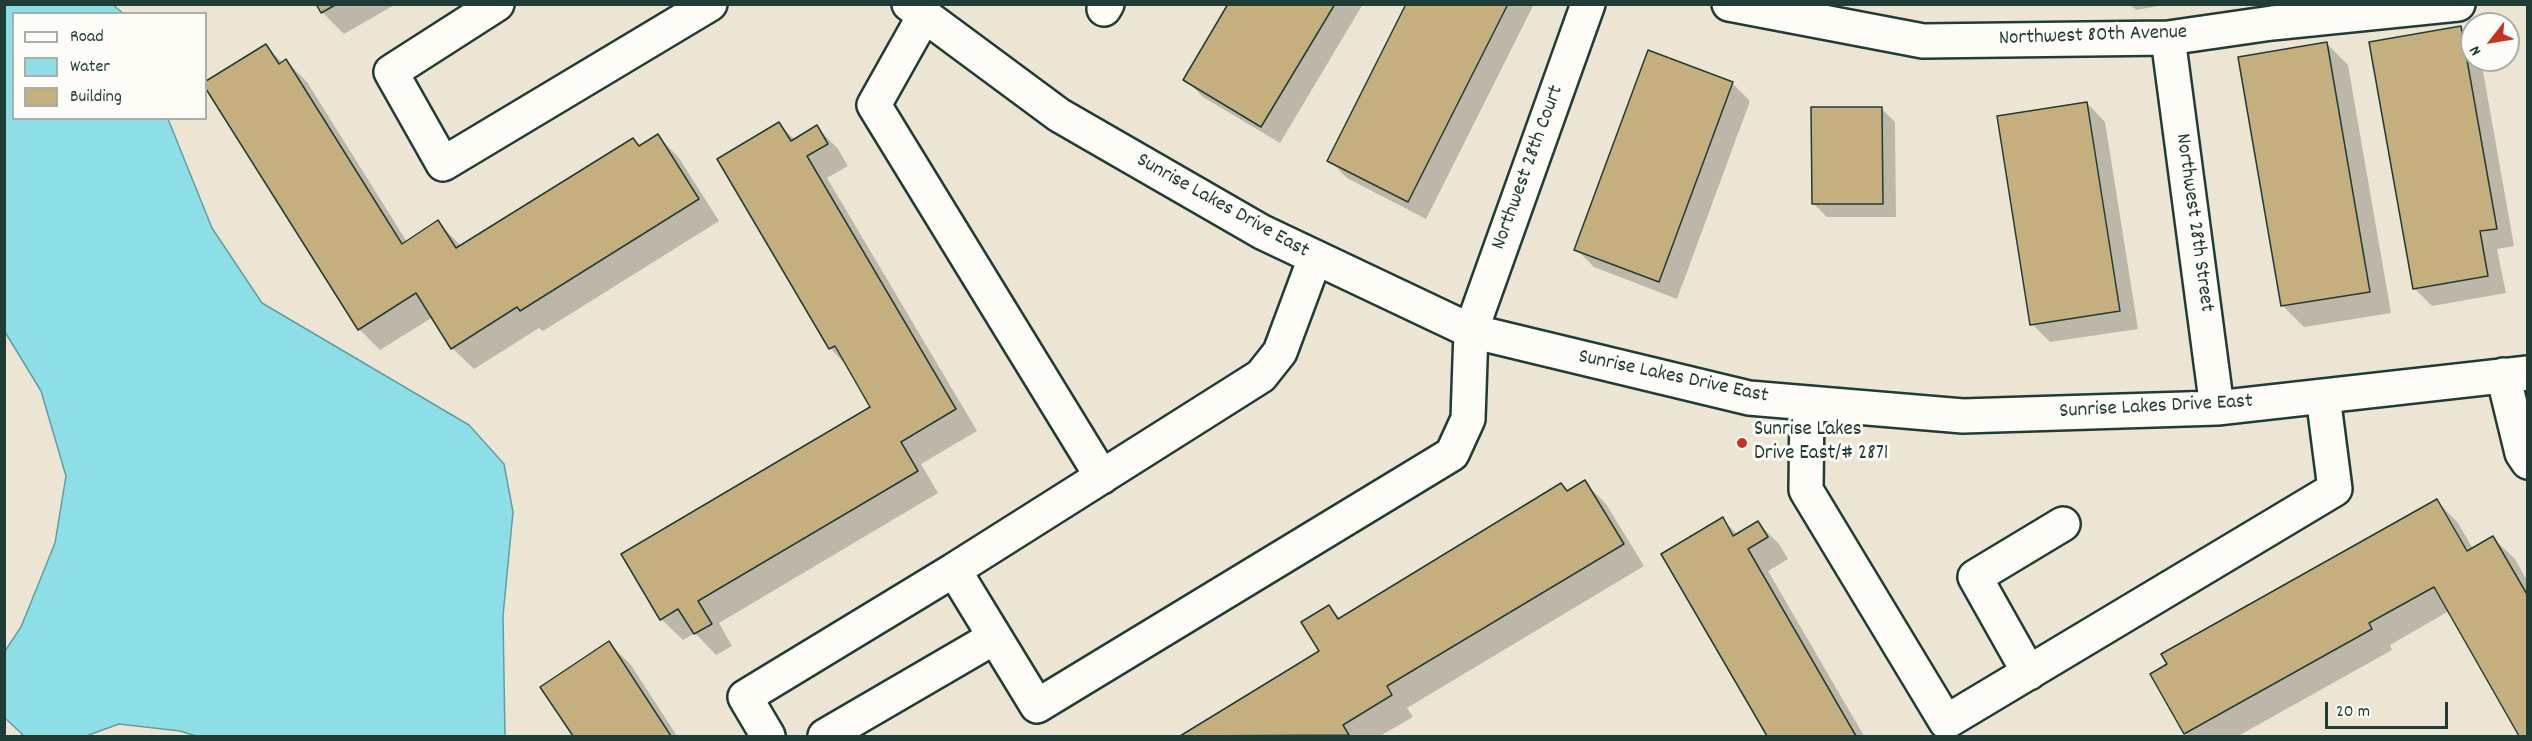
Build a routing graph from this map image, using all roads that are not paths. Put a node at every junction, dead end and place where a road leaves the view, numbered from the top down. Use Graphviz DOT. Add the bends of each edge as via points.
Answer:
graph roads {
  1 [pos="497,4"];
  2 [pos="710,4"];
  3 [pos="1588,4"];
  4 [pos="1729,4"];
  5 [pos="2458,4"];
  6 [pos="917,10"];
  7 [pos="2168,38"];
  8 [pos="1315,258"];
  9 [pos="1470,331"];
  10 [pos="2515,374"];
  11 [pos="2323,396"];
  12 [pos="1807,403"];
  13 [pos="2217,408"];
  14 [pos="2528,462"];
  15 [pos="1102,477"];
  16 [pos="2063,524"];
  17 [pos="954,570"];
  18 [pos="995,637"];
  19 [pos="2029,673"];
  20 [pos="1950,729"];
  21 [pos="768,736"];
  22 [pos="825,736"];
  1 -- 2 [label="street" via="391,72 443,164"];
  3 -- 9 [label="street, Northwest 28th Court"];
  4 -- 7 [label="street, Northwest 80th Avenue" via="1923,41"];
  5 -- 7 [label="street, Northwest 80th Avenue"];
  6 -- 8 [label="street, Sunrise Lakes Drive East" via="1059,115 1262,232"];
  6 -- 15 [label="street" via="874,105"];
  7 -- 13 [label="street, Northwest 28th Street"];
  8 -- 9 [label="street, Sunrise Lakes Drive East"];
  8 -- 15 [label="street" via="1280,352 1262,376"];
  9 -- 12 [label="street, Sunrise Lakes Drive East" via="1749,398"];
  9 -- 18 [label="street, Northwest 28th Court" via="1468,419 1452,454 1037,706"];
  10 -- 11 [label="street, Sunrise Lakes Drive East"];
  10 -- 14 [label="street" via="2522,453"];
  11 -- 13 [label="street, Sunrise Lakes Drive East"];
  11 -- 19 [label="street" via="2335,489"];
  12 -- 13 [label="street, Sunrise Lakes Drive East" via="1963,416"];
  12 -- 20 [label="street" via="1806,490"];
  15 -- 17 [label="street"];
  16 -- 19 [label="street" via="1975,577"];
  17 -- 18 [label="street"];
  17 -- 21 [label="street" via="745,697"];
  18 -- 22 [label="street"];
  19 -- 20 [label="street"];
}
